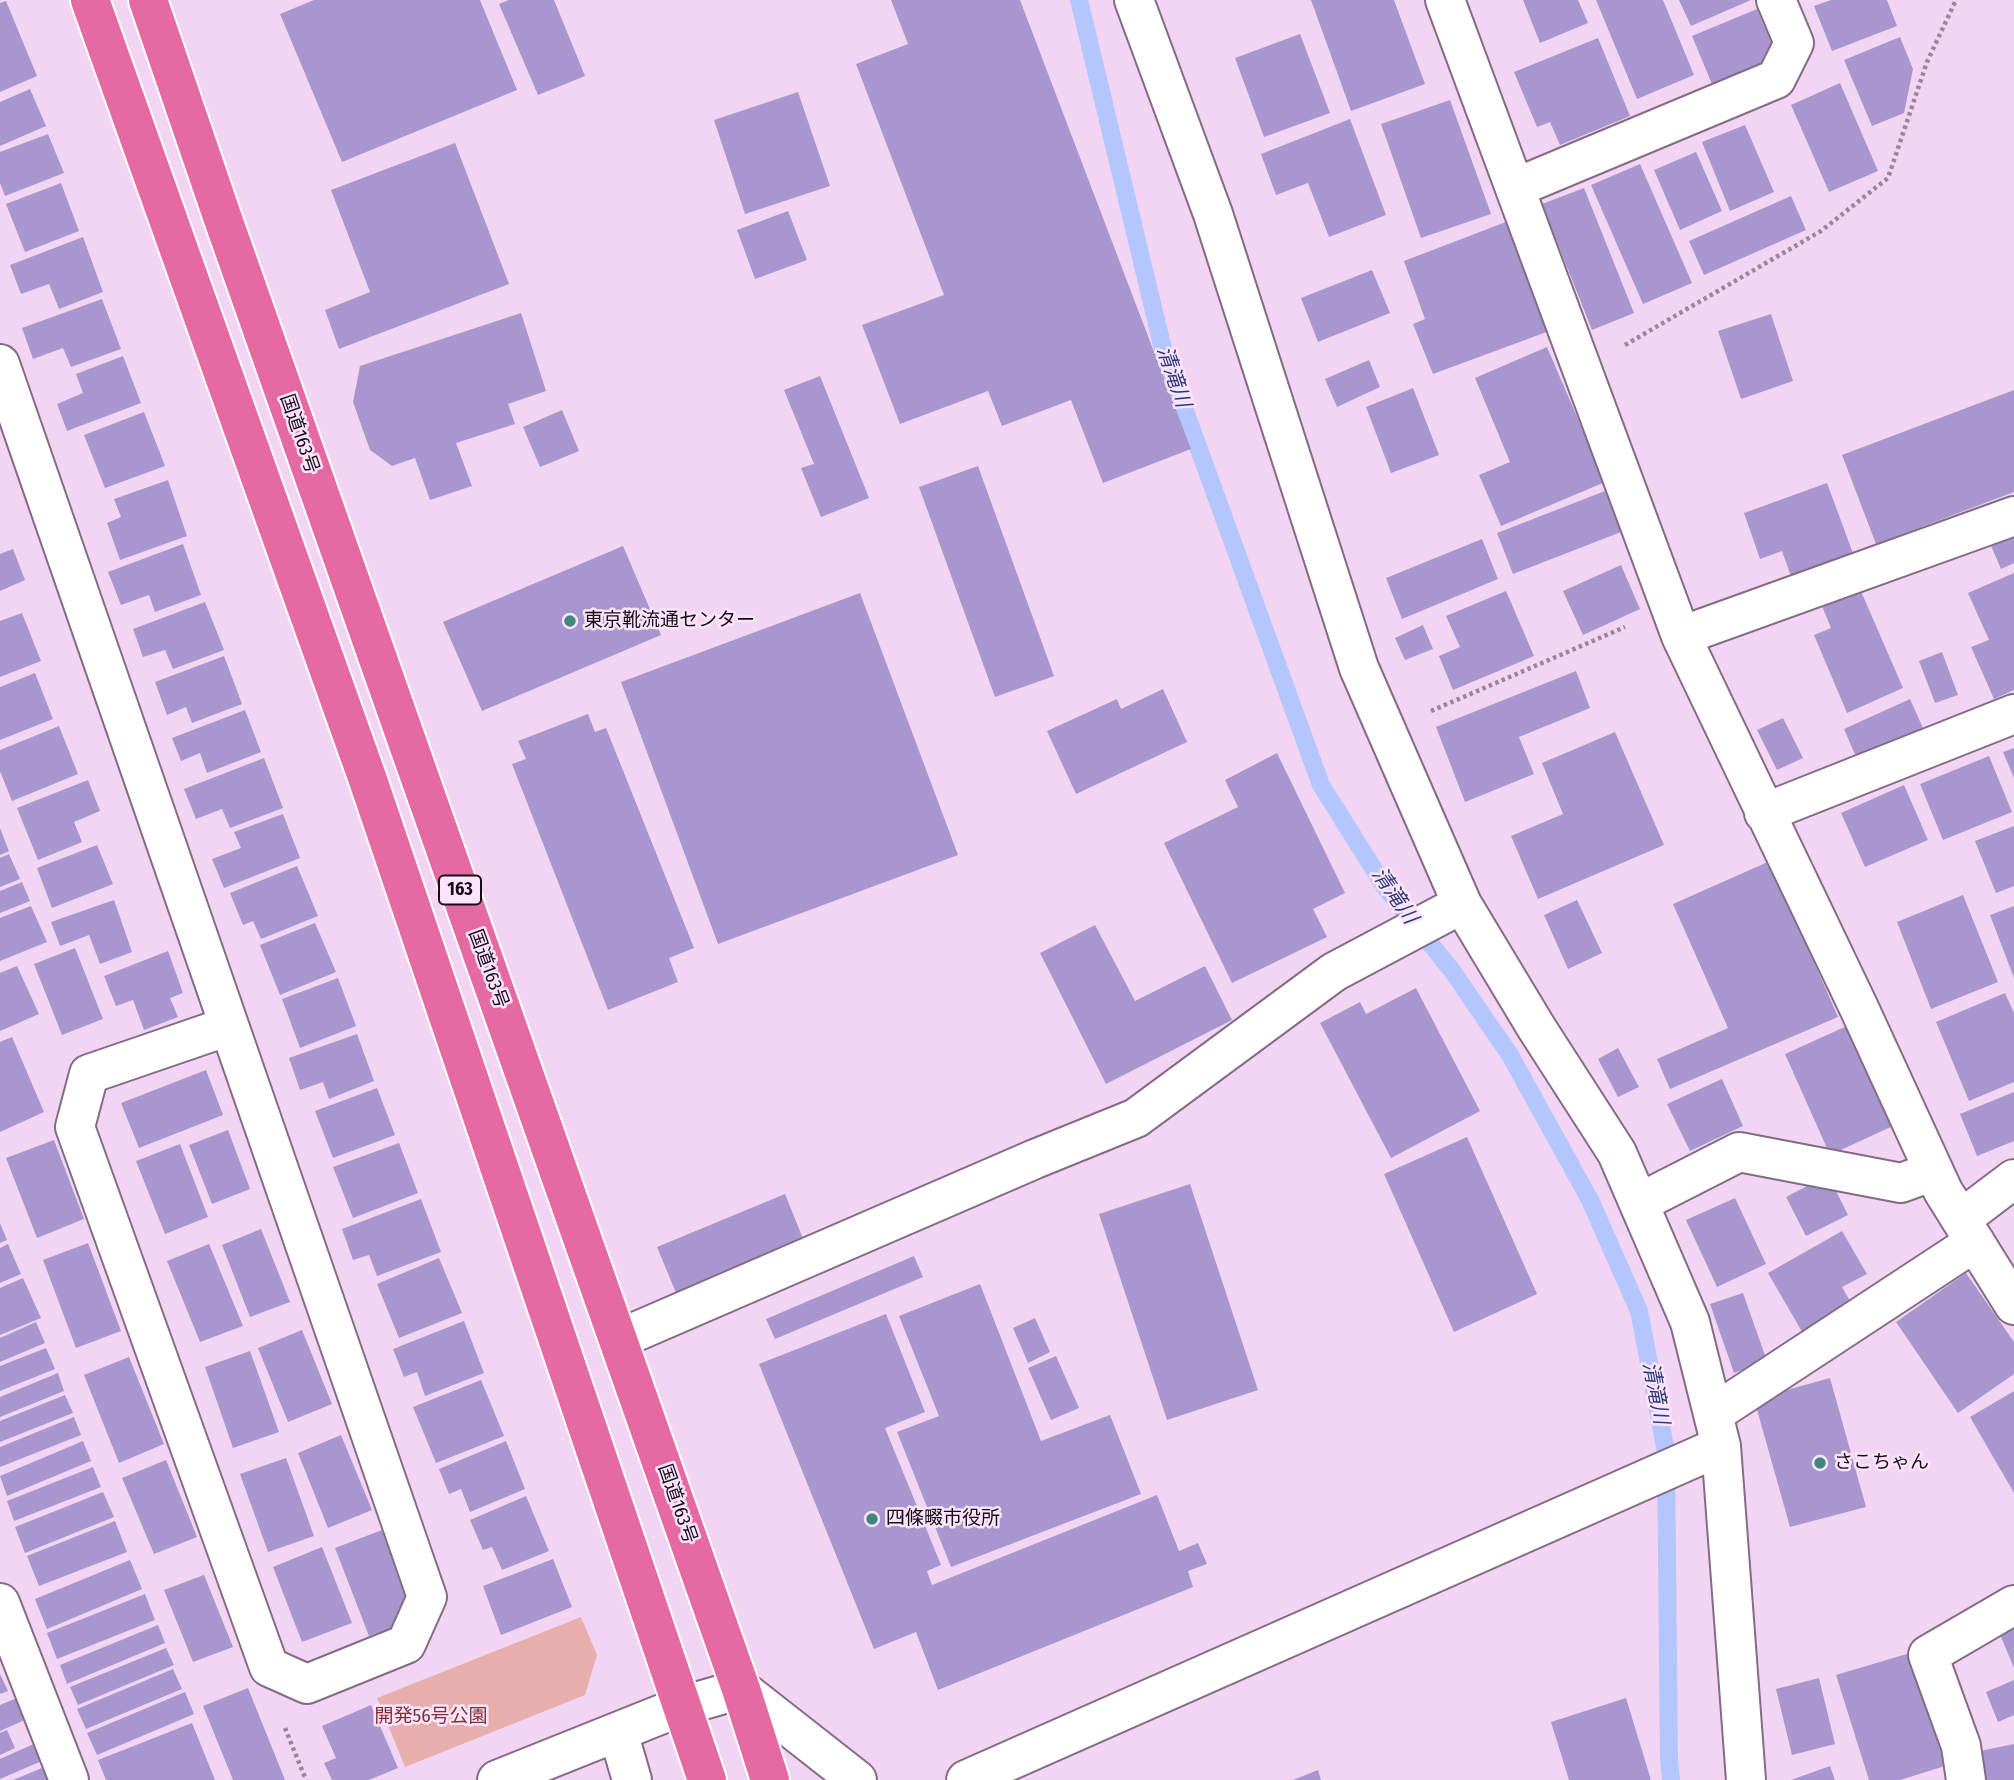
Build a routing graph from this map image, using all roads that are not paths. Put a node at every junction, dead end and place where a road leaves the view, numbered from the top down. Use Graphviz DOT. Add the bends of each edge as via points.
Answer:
graph roads {
  1 [pos="90,0"];
  2 [pos="148,0"];
  3 [pos="1134,0"];
  4 [pos="1445,0"];
  5 [pos="1776,0"];
  6 [pos="1515,188"];
  7 [pos="0,364"];
  8 [pos="2014,516"];
  9 [pos="1676,622"];
  10 [pos="2014,714"];
  11 [pos="1764,813"];
  12 [pos="1457,907"];
  13 [pos="229,1026"];
  14 [pos="1934,1171"];
  15 [pos="2014,1180"];
  16 [pos="1639,1203"];
  17 [pos="1968,1231"];
  18 [pos="2014,1305"];
  19 [pos="620,1339"];
  20 [pos="1709,1439"];
  21 [pos="0,1603"];
  22 [pos="2014,1605"];
  23 [pos="741,1689"];
  24 [pos="682,1706"];
  25 [pos="618,1732"];
  26 [pos="69,1780"];
  27 [pos="498,1780"];
  28 [pos="632,1780"];
  29 [pos="706,1780"];
  30 [pos="769,1780"];
  31 [pos="857,1780"];
  32 [pos="966,1780"];
  33 [pos="1746,1780"];
  34 [pos="1966,1780"];
  1 -- 24 [label="highway, 163" via="368,780"];
  2 -- 19 [label="highway, 国道163号 / 163"];
  3 -- 12 [label="street" via="1213,214 1359,668"];
  4 -- 6 [label="street"];
  5 -- 6 [label="street" via="1794,43 1776,79"];
  6 -- 9 [label="street"];
  7 -- 13 [label="street"];
  8 -- 9 [label="street"];
  9 -- 11 [label="street"];
  10 -- 11 [label="street"];
  11 -- 14 [label="street"];
  12 -- 16 [label="street" via="1617,1153"];
  12 -- 19 [label="street" via="1334,972 1136,1118"];
  13 -- 13 [label="street" via="427,1597 406,1644 307,1684 269,1667 75,1126 89,1074"];
  14 -- 16 [label="street" via="1901,1183 1739,1152"];
  14 -- 17 [label="street"];
  15 -- 17 [label="street"];
  16 -- 20 [label="street" via="1690,1322"];
  17 -- 18 [label="street"];
  17 -- 20 [label="street"];
  19 -- 23 [label="highway, 国道163号 / 163"];
  20 -- 32 [label="street" via="1648,1479"];
  20 -- 33 [label="street"];
  21 -- 26 [label="street"];
  22 -- 34 [label="street" via="1928,1655 1961,1746"];
  23 -- 24 [label="street"];
  23 -- 30 [label="highway, 国道163号 / 163"];
  23 -- 31 [label="street"];
  24 -- 25 [label="street"];
  24 -- 29 [label="highway, 163"];
  25 -- 27 [label="street"];
  25 -- 28 [label="street"];
}
